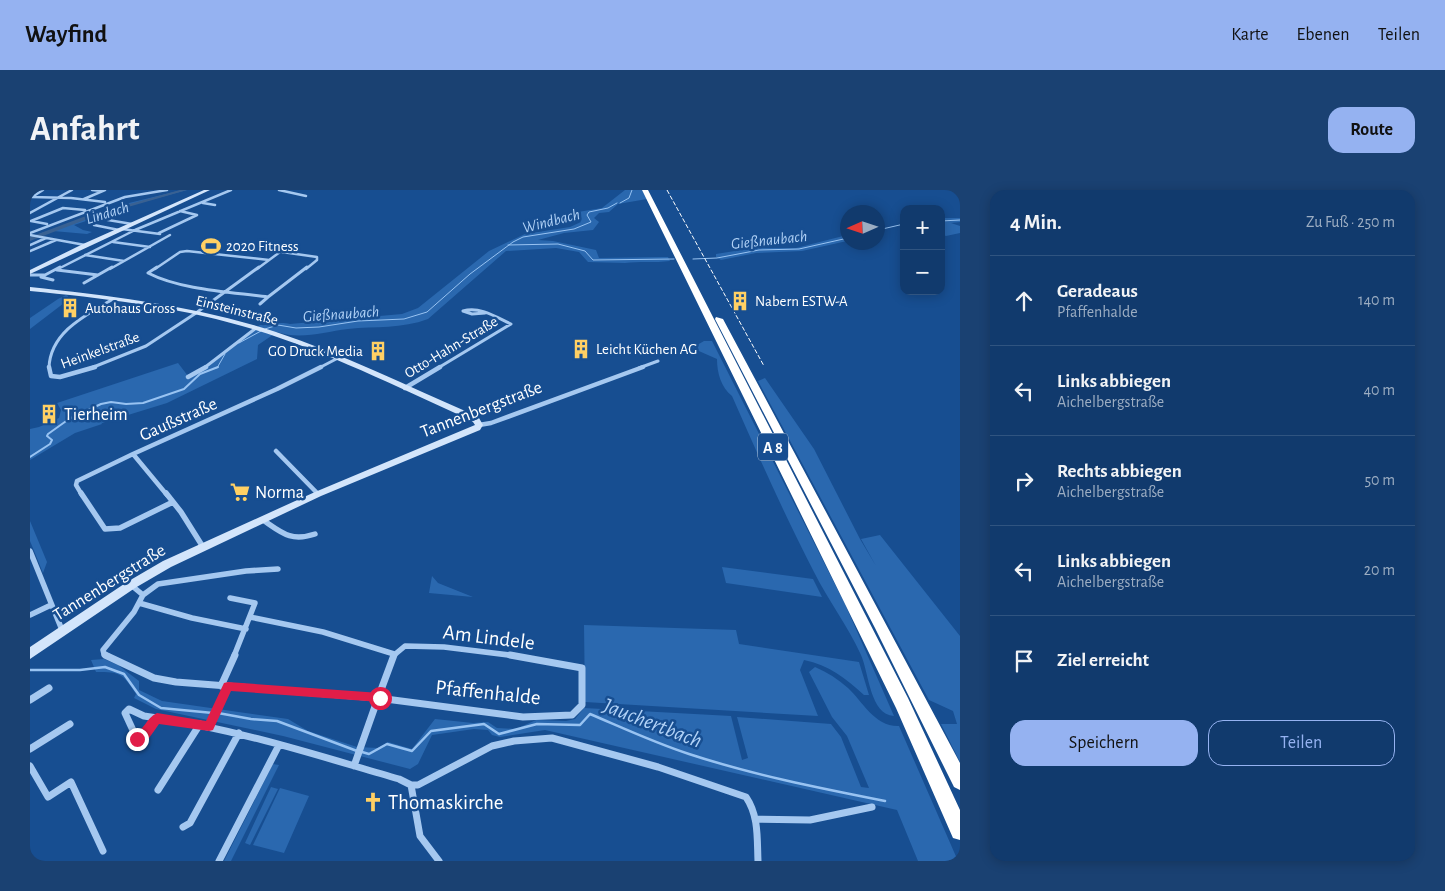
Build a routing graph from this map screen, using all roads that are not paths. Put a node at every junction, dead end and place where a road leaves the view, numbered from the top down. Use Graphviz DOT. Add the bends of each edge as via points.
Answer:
graph roads {
  1 [pos="43,190"];
  2 [pos="72,190"];
  3 [pos="92,190"];
  4 [pos="167,190"];
  5 [pos="208,190"];
  6 [pos="217,190"];
  7 [pos="231,190"];
  8 [pos="279,190"];
  9 [pos="294,190"];
  10 [pos="645,190"];
  11 [pos="652,190"];
  12 [pos="104,191"];
  13 [pos="227,192"];
  14 [pos="290,192"];
  15 [pos="306,196"];
  16 [pos="58,198"];
  17 [pos="83,199"];
  18 [pos="108,202"];
  19 [pos="203,203"];
  20 [pos="214,205"];
  21 [pos="176,206"];
  22 [pos="187,208"];
  23 [pos="87,210"];
  24 [pos="180,211"];
  25 [pos="30,212"];
  26 [pos="102,219"];
  27 [pos="49,224"];
  28 [pos="94,225"];
  29 [pos="134,227"];
  30 [pos="120,229"];
  31 [pos="30,234"];
  32 [pos="159,234"];
  33 [pos="46,238"];
  34 [pos="56,239"];
  35 [pos="112,242"];
  36 [pos="30,244"];
  37 [pos="85,245"];
  38 [pos="150,247"];
  39 [pos="30,251"];
  40 [pos="84,255"];
  41 [pos="269,260"];
  42 [pos="124,261"];
  43 [pos="56,270"];
  44 [pos="30,274"];
  45 [pos="99,275"];
  46 [pos="41,276"];
  47 [pos="53,280"];
  48 [pos="84,283"];
  49 [pos="30,289"];
  50 [pos="226,291"];
  51 [pos="268,298"];
  52 [pos="112,299"];
  53 [pos="260,304"];
  54 [pos="196,313"];
  55 [pos="485,313"];
  56 [pos="258,328"];
  57 [pos="338,358"];
  58 [pos="658,361"];
  59 [pos="188,377"];
  60 [pos="405,388"];
  61 [pos="478,425"];
  62 [pos="276,451"];
  63 [pos="133,454"];
  64 [pos="318,494"];
  65 [pos="173,502"];
  66 [pos="263,520"];
  67 [pos="315,534"];
  68 [pos="203,547"];
  69 [pos="30,551"];
  70 [pos="36,567"];
  71 [pos="278,569"];
  72 [pos="30,570"];
  73 [pos="131,584"];
  74 [pos="144,595"];
  75 [pos="230,598"];
  76 [pos="140,603"];
  77 [pos="51,605"];
  78 [pos="30,615"];
  79 [pos="250,617"];
  80 [pos="246,629"];
  81 [pos="62,630"];
  82 [pos="30,654"];
  83 [pos="394,654"];
  84 [pos="582,668"];
  85 [pos="225,686"];
  86 [pos="49,688"];
  87 [pos="380,698"];
  88 [pos="30,700"];
  89 [pos="157,718"];
  90 [pos="70,724"];
  91 [pos="200,724"];
  92 [pos="210,724"];
  93 [pos="239,733"];
  94 [pos="279,744"];
  95 [pos="30,749"];
  96 [pos="30,766"];
  97 [pos="354,766"];
  98 [pos="960,781"];
  99 [pos="412,785"];
  100 [pos="158,790"];
  101 [pos="872,807"];
  102 [pos="755,819"];
  103 [pos="183,827"];
  104 [pos="960,831"];
  105 [pos="103,851"];
  106 [pos="220,861"];
  107 [pos="439,861"];
  108 [pos="758,861"];
  1 -- 16 [label="street" via="32,197"];
  2 -- 16 [label="street"];
  3 -- 12 [label="street"];
  4 -- 18 [label="street"];
  5 -- 21 [label="street"];
  6 -- 13 [label="street"];
  7 -- 13 [label="street"];
  8 -- 14 [label="street"];
  9 -- 14 [label="street"];
  10 -- 104 [label="highway, A 8" via="902,703"];
  11 -- 98 [label="highway, A 8"];
  12 -- 17 [label="street"];
  13 -- 19 [label="street"];
  14 -- 15 [label="street"];
  16 -- 17 [label="street"];
  16 -- 25 [label="street"];
  17 -- 18 [label="street"];
  18 -- 23 [label="street"];
  19 -- 20 [label="street"];
  19 -- 22 [label="street"];
  21 -- 22 [label="street"];
  21 -- 29 [label="street"];
  22 -- 24 [label="street"];
  23 -- 27 [label="street"];
  23 -- 27 [label="street" via="63,208 31,221"];
  24 -- 29 [label="street"];
  24 -- 32 [label="street" via="197,215"];
  26 -- 29 [label="street"];
  27 -- 31 [label="street"];
  28 -- 30 [label="street"];
  29 -- 30 [label="street"];
  29 -- 32 [label="street"];
  29 -- 35 [label="street"];
  30 -- 37 [label="street"];
  31 -- 33 [label="street"];
  32 -- 38 [label="street" via="170,235"];
  33 -- 34 [label="street"];
  33 -- 36 [label="street"];
  34 -- 37 [label="street"];
  34 -- 39 [label="street"];
  35 -- 38 [label="street"];
  35 -- 40 [label="street"];
  37 -- 44 [label="street"];
  38 -- 42 [label="street"];
  40 -- 42 [label="street"];
  40 -- 43 [label="street"];
  41 -- 50 [label="street"];
  41 -- 50 [label="street" via="187,250 148,272 149,275"];
  41 -- 51 [label="street" via="283,251 317,258"];
  42 -- 45 [label="street"];
  43 -- 45 [label="street"];
  43 -- 46 [label="street"];
  44 -- 46 [label="street"];
  45 -- 48 [label="street"];
  46 -- 47 [label="street"];
  49 -- 52 [label="street, Einsteinstraße"];
  50 -- 51 [label="street"];
  50 -- 54 [label="street"];
  51 -- 53 [label="street"];
  52 -- 54 [label="street, Einsteinstraße"];
  52 -- 54 [label="street, Heinkelstraße" via="61,335 49,360 51,376 66,376 133,352"];
  54 -- 56 [label="street, Einsteinstraße"];
  55 -- 55 [label="street, Otto-Hahn-Straße" via="470,308 463,311 472,314"];
  55 -- 60 [label="street, Otto-Hahn-Straße" via="511,324"];
  56 -- 57 [label="street, Einsteinstraße"];
  56 -- 59 [label="street"];
  57 -- 60 [label="street, Einsteinstraße"];
  57 -- 63 [label="street, Gaußstraße"];
  58 -- 61 [label="street, Tannenbergstraße"];
  60 -- 61 [label="street, Einsteinstraße" via="469,416"];
  61 -- 64 [label="street, Tannenbergstraße"];
  62 -- 64 [label="street"];
  63 -- 65 [label="street, Gaußstraße"];
  63 -- 65 [label="street" via="77,480 76,485 104,529 120,528"];
  64 -- 66 [label="street, Tannenbergstraße"];
  65 -- 68 [label="street, Gaußstraße"];
  66 -- 67 [label="street" via="291,538"];
  66 -- 68 [label="street, Tannenbergstraße"];
  68 -- 73 [label="street, Tannenbergstraße"];
  69 -- 70 [label="street"];
  70 -- 72 [label="street"];
  70 -- 77 [label="street"];
  71 -- 74 [label="street" via="158,584"];
  73 -- 74 [label="street"];
  73 -- 81 [label="street, Tannenbergstraße"];
  74 -- 76 [label="street, Pfaffenhalde"];
  75 -- 79 [label="street" via="255,603"];
  76 -- 80 [label="street" via="196,620"];
  76 -- 85 [label="street, Pfaffenhalde" via="105,646 104,654 154,678"];
  77 -- 78 [label="street"];
  77 -- 81 [label="street"];
  79 -- 80 [label="street"];
  79 -- 83 [label="street" via="310,628"];
  80 -- 85 [label="street"];
  81 -- 82 [label="street, Tannenbergstraße"];
  83 -- 84 [label="street, Am Lindele" via="405,646 444,647 501,653"];
  83 -- 87 [label="street"];
  84 -- 87 [label="street, Pfaffenhalde" via="582,705 572,715 523,717"];
  85 -- 87 [label="street, Pfaffenhalde"];
  85 -- 92 [label="street"];
  86 -- 88 [label="street"];
  87 -- 97 [label="street"];
  89 -- 89 [label="street" via="129,708 125,712 137,739 143,738"];
  89 -- 91 [label="street"];
  90 -- 95 [label="street"];
  91 -- 92 [label="street"];
  91 -- 100 [label="street"];
  92 -- 93 [label="street"];
  93 -- 94 [label="street"];
  93 -- 103 [label="street" via="190,823"];
  94 -- 97 [label="street"];
  94 -- 106 [label="street"];
  96 -- 105 [label="street" via="48,797 71,782"];
  97 -- 99 [label="street"];
  99 -- 102 [label="street" via="418,785 492,746 552,738 736,793 750,801"];
  99 -- 107 [label="street" via="420,836"];
  101 -- 102 [label="street" via="810,820"];
  102 -- 108 [label="street"];
}
